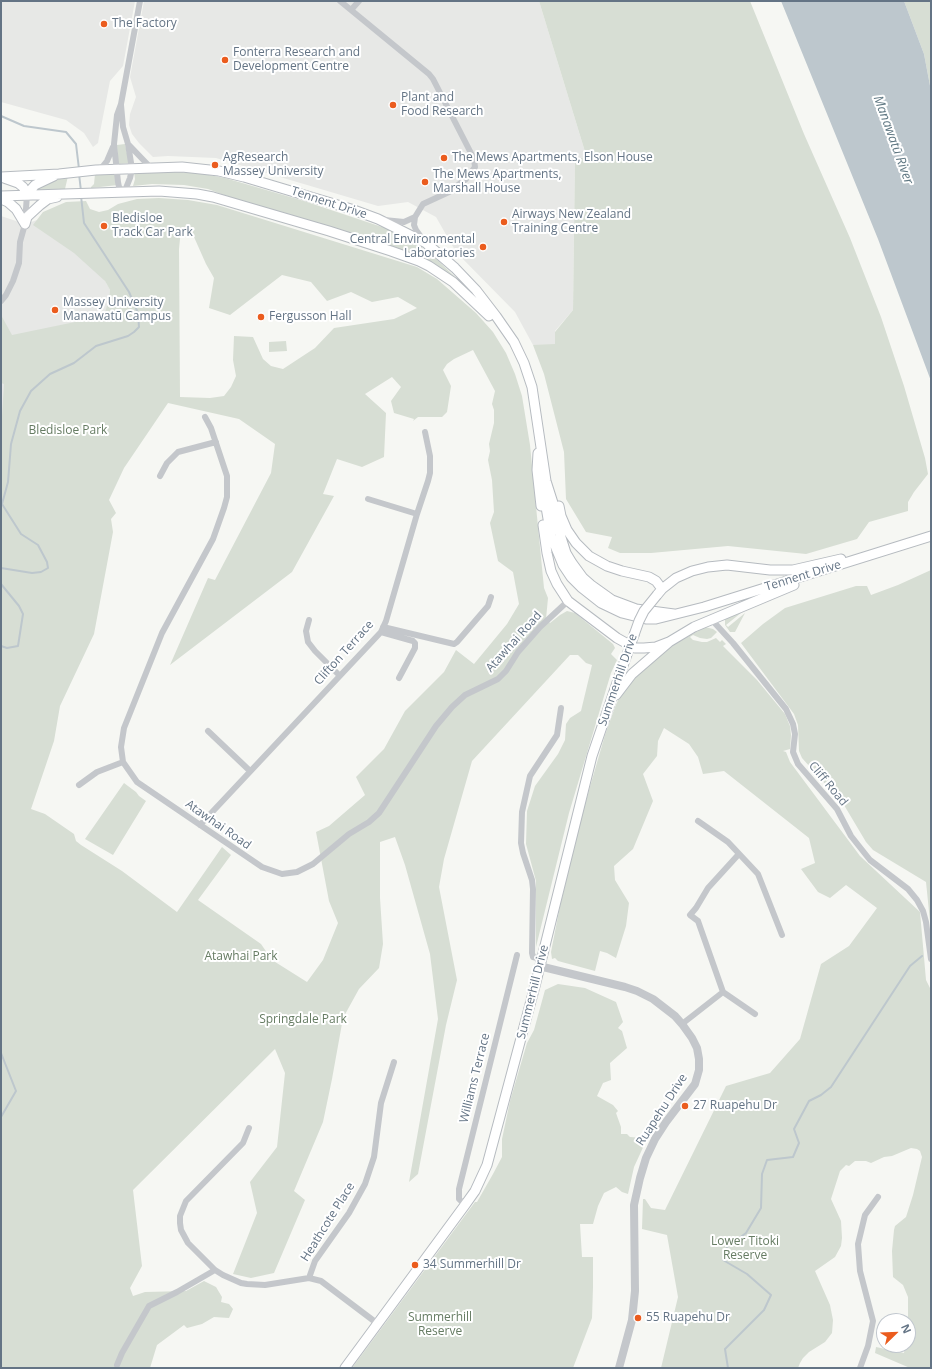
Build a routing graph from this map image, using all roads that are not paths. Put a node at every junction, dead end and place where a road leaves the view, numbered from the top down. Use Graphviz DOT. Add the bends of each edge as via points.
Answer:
graph roads {
  1 [pos="140,1"];
  2 [pos="340,1"];
  3 [pos="359,1"];
  4 [pos="351,10"];
  5 [pos="121,104"];
  6 [pos="128,144"];
  7 [pos="113,147"];
  8 [pos="151,168"];
  9 [pos="132,169"];
  10 [pos="116,170"];
  11 [pos="95,171"];
  12 [pos="64,173"];
  13 [pos="1,177"];
  14 [pos="124,193"];
  15 [pos="26,194"];
  16 [pos="66,194"];
  17 [pos="1,196"];
  18 [pos="1,199"];
  19 [pos="414,217"];
  20 [pos="378,219"];
  21 [pos="25,224"];
  22 [pos="426,243"];
  23 [pos="1,301"];
  24 [pos="514,342"];
  25 [pos="205,417"];
  26 [pos="539,426"];
  27 [pos="425,432"];
  28 [pos="216,442"];
  29 [pos="160,476"];
  30 [pos="368,499"];
  31 [pos="417,514"];
  32 [pos="931,536"];
  33 [pos="893,548"];
  34 [pos="848,562"];
  35 [pos="660,592"];
  36 [pos="491,597"];
  37 [pos="568,600"];
  38 [pos="711,619"];
  39 [pos="309,620"];
  40 [pos="382,629"];
  41 [pos="670,642"];
  42 [pos="630,646"];
  43 [pos="339,675"];
  44 [pos="399,678"];
  45 [pos="561,708"];
  46 [pos="607,710"];
  47 [pos="208,731"];
  48 [pos="124,762"];
  49 [pos="250,771"];
  50 [pos="79,785"];
  51 [pos="698,821"];
  52 [pos="200,825"];
  53 [pos="738,855"];
  54 [pos="782,935"];
  55 [pos="517,955"];
  56 [pos="931,959"];
  57 [pos="540,963"];
  58 [pos="723,992"];
  59 [pos="755,1014"];
  60 [pos="682,1024"];
  61 [pos="394,1062"];
  62 [pos="249,1128"];
  63 [pos="878,1197"];
  64 [pos="465,1205"];
  65 [pos="215,1270"];
  66 [pos="309,1278"];
  67 [pos="378,1324"];
  68 [pos="116,1365"];
  69 [pos="345,1368"];
  70 [pos="619,1368"];
  71 [pos="860,1368"];
  1 -- 5 [label="street"];
  2 -- 4 [label="street"];
  3 -- 4 [label="street"];
  4 -- 19 [label="street" via="433,79 474,159 474,167 466,179 449,192 423,204"];
  5 -- 6 [label="street"];
  5 -- 7 [label="street" via="116,115"];
  6 -- 8 [label="street"];
  6 -- 9 [label="street"];
  7 -- 10 [label="street"];
  7 -- 11 [label="street" via="107,161"];
  8 -- 9 [label="main road, Tennent Drive"];
  8 -- 20 [label="main road, Tennent Drive" via="182,167 219,171"];
  9 -- 10 [label="main road, Tennent Drive"];
  9 -- 14 [label="street"];
  10 -- 11 [label="main road, Tennent Drive"];
  10 -- 14 [label="street" via="119,187"];
  11 -- 12 [label="main road, Tennent Drive"];
  12 -- 13 [label="main road, Tennent Drive"];
  12 -- 15 [label="main road" via="35,186"];
  13 -- 15 [label="main road" via="18,183"];
  14 -- 16 [label="main road, Tennent Drive"];
  14 -- 24 [label="main road, Tennent Drive" via="159,191 213,197 405,256 429,266 453,282"];
  15 -- 16 [label="main road, Tennent Drive"];
  15 -- 17 [label="main road, Tennent Drive"];
  15 -- 21 [label="street"];
  16 -- 21 [label="main road" via="40,204"];
  18 -- 21 [label="main road" via="16,208"];
  19 -- 20 [label="street" via="402,222"];
  19 -- 22 [label="street" via="416,230"];
  20 -- 22 [label="main road, Tennent Drive"];
  21 -- 23 [label="street" via="20,242 19,263"];
  22 -- 24 [label="main road, Tennent Drive" via="476,290"];
  24 -- 26 [label="main road, Tennent Drive" via="529,376"];
  25 -- 28 [label="street, Atawhai Road"];
  26 -- 34 [label="main road, Tennent Drive" via="551,536 563,565 582,588 601,603 622,613 656,619 741,596"];
  26 -- 35 [label="main road" via="561,516 576,543 589,556 607,566 649,577 656,582"];
  26 -- 37 [label="main road" via="537,470 547,553 554,578"];
  27 -- 31 [label="street, Clifton Terrace" via="429,448 430,474"];
  28 -- 29 [label="street" via="178,452 167,463"];
  28 -- 48 [label="street, Atawhai Road" via="226,476 227,497 224,508 213,539 162,633 124,728 121,747"];
  30 -- 31 [label="street"];
  31 -- 40 [label="street, Clifton Terrace"];
  32 -- 33 [label="main road, Tennent Drive"];
  33 -- 34 [label="main road, Tennent Drive"];
  33 -- 35 [label="main road, Summerhill Drive" via="793,570 727,565 708,567 676,578"];
  34 -- 38 [label="main road"];
  35 -- 42 [label="main road, Summerhill Drive, bridge" via="644,611"];
  36 -- 40 [label="street" via="488,606 454,644"];
  37 -- 42 [label="main road"];
  37 -- 52 [label="street, Atawhai Road" via="540,627 498,679 466,695 452,707 436,726 378,813 313,864 297,872 274,872 255,864"];
  38 -- 41 [label="main road"];
  38 -- 56 [label="street, Cliff Road" via="786,709 793,724 793,752 798,764 836,809 851,836 870,860 908,889 918,900 926,922"];
  39 -- 43 [label="street" via="306,631 308,642"];
  40 -- 43 [label="street, Clifton Terrace"];
  40 -- 44 [label="street" via="415,643 415,648"];
  41 -- 42 [label="main road" via="644,648"];
  41 -- 46 [label="main road" via="632,674"];
  42 -- 46 [label="main road, Summerhill Drive"];
  43 -- 49 [label="street, Clifton Terrace"];
  45 -- 57 [label="street" via="557,735 530,776 522,812 521,843 533,889 532,953"];
  46 -- 57 [label="main road, Summerhill Drive" via="586,778"];
  47 -- 49 [label="street"];
  48 -- 50 [label="street" via="97,772"];
  48 -- 52 [label="street, Atawhai Road" via="137,782"];
  49 -- 52 [label="street, Clifton Terrace"];
  51 -- 53 [label="street" via="728,842"];
  53 -- 54 [label="street" via="758,874"];
  53 -- 58 [label="street" via="708,888 690,915 698,921"];
  55 -- 64 [label="street, Williams Terrace" via="459,1189 459,1198"];
  57 -- 60 [label="street, Ruapehu Drive" via="637,991 665,1008"];
  57 -- 64 [label="main road, Summerhill Drive" via="492,1151 480,1181"];
  58 -- 59 [label="street"];
  58 -- 60 [label="street"];
  60 -- 70 [label="street, Ruapehu Drive" via="696,1048 700,1070 695,1084 655,1139 640,1178 634,1205 634,1306"];
  61 -- 66 [label="street, Heathcote Place" via="381,1103 374,1157 365,1184 349,1214 315,1261"];
  62 -- 65 [label="street" via="243,1143 186,1201 180,1216 181,1230 188,1243"];
  63 -- 71 [label="street" via="865,1215 858,1244 860,1271 873,1321"];
  64 -- 67 [label="main road, Summerhill Drive"];
  65 -- 66 [label="street" via="247,1284 266,1285"];
  65 -- 68 [label="street" via="149,1306"];
  66 -- 67 [label="street" via="321,1281"];
  67 -- 69 [label="main road, Summerhill Drive"];
}
